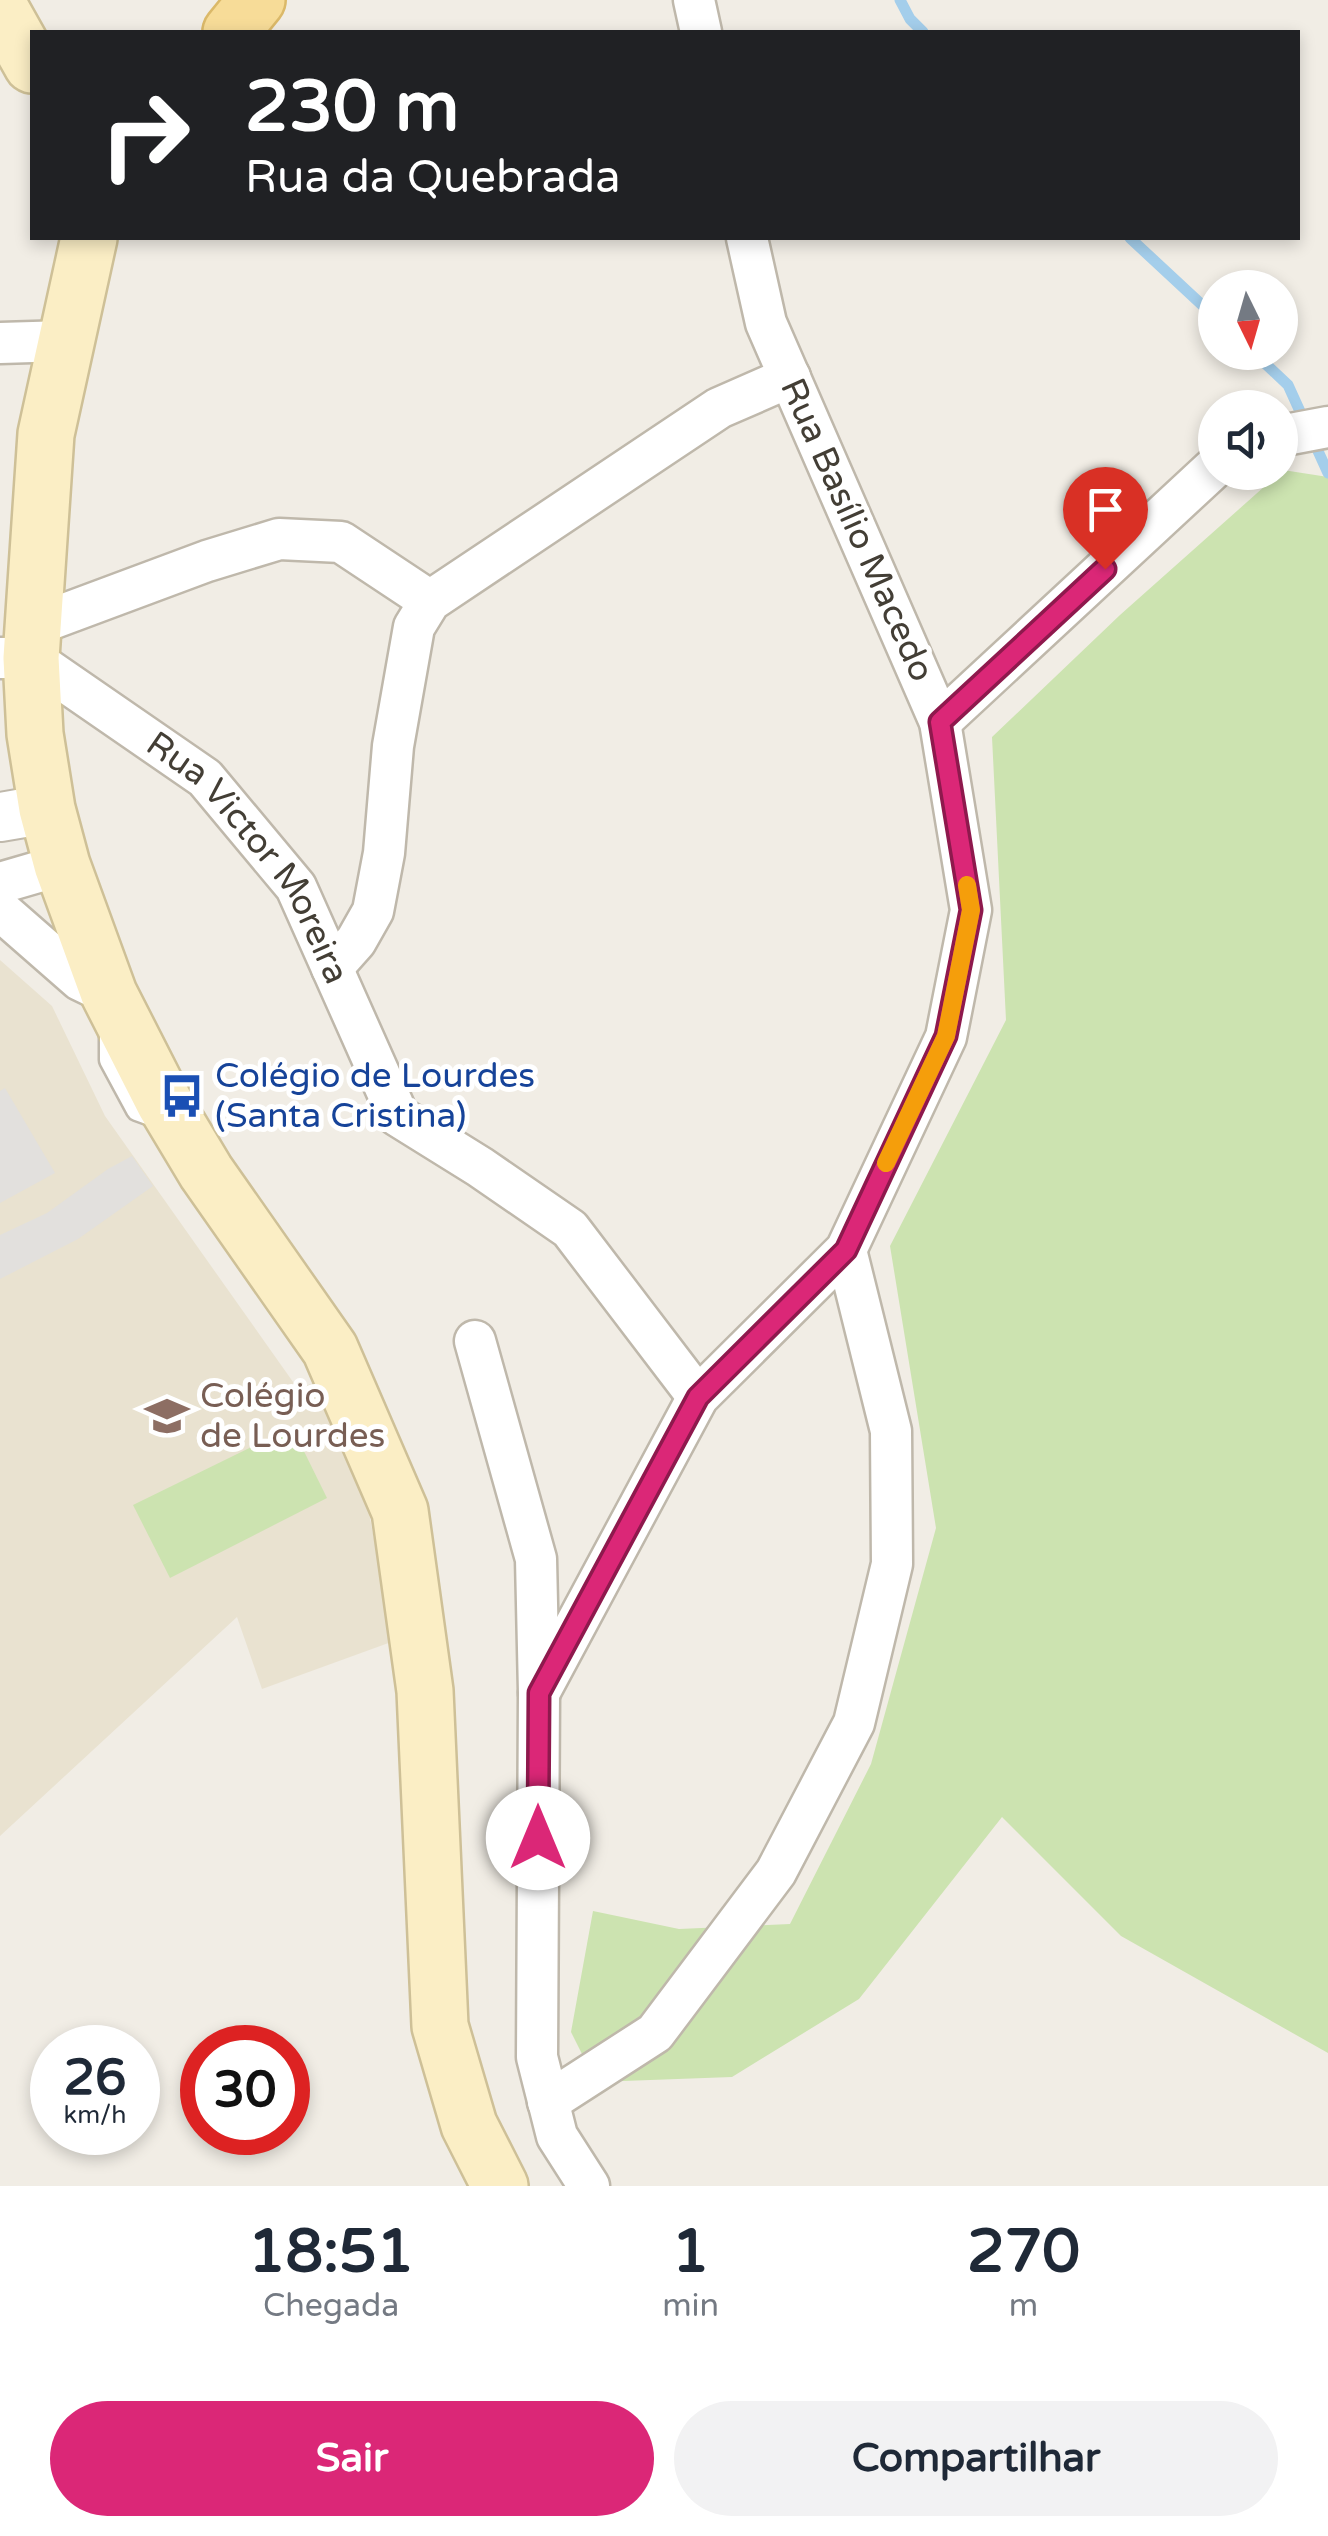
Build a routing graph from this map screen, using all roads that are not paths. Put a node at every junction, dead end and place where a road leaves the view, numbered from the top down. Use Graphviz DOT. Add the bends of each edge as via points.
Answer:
graph roads {
  1 [pos="257,0"];
  2 [pos="694,0"];
  3 [pos="0,8"];
  4 [pos="233,30"];
  5 [pos="701,30"];
  6 [pos="30,62"];
  7 [pos="89,240"];
  8 [pos="747,240"];
  9 [pos="66,341"];
  10 [pos="0,344"];
  11 [pos="790,377"];
  12 [pos="1328,427"];
  13 [pos="1298,433"];
  14 [pos="1198,484"];
  15 [pos="430,601"];
  16 [pos="22,645"];
  17 [pos="940,722"];
  18 [pos="23,813"];
  19 [pos="62,865"];
  20 [pos="0,883"];
  21 [pos="0,910"];
  22 [pos="332,968"];
  23 [pos="113,1001"];
  24 [pos="846,1250"];
  25 [pos="475,1341"];
  26 [pos="698,1397"];
  27 [pos="539,1693"];
  28 [pos="548,2102"];
  29 [pos="500,2186"];
  30 [pos="588,2186"];
  1 -- 4 [label="main road"];
  2 -- 5 [label="street"];
  3 -- 6 [label="main road"];
  7 -- 9 [label="main road"];
  8 -- 11 [label="street, Rua Basílio Macedo" via="766,323"];
  9 -- 10 [label="street"];
  9 -- 16 [label="main road" via="46,434"];
  11 -- 15 [label="street" via="719,408"];
  11 -- 17 [label="street, Rua Basílio Macedo"];
  12 -- 13 [label="street"];
  14 -- 17 [label="street"];
  15 -- 16 [label="street" via="341,542 280,539 54,618"];
  15 -- 22 [label="street" via="414,627 373,911"];
  16 -- 18 [label="main road" via="35,734"];
  16 -- 22 [label="street, Rua Victor Moreira" via="205,778 296,887"];
  17 -- 24 [label="street, Rua Basílio Macedo" via="971,910 946,1036"];
  18 -- 19 [label="main road"];
  19 -- 20 [label="street"];
  19 -- 23 [label="main road"];
  21 -- 23 [label="street"];
  22 -- 26 [label="street, Rua Victor Moreira" via="398,1116 570,1229"];
  23 -- 29 [label="main road" via="206,1172 330,1349 400,1510 425,1691 440,2026 468,2125"];
  24 -- 26 [label="street, Rua Basílio Macedo"];
  24 -- 28 [label="street" via="891,1431 892,1564 854,1724 776,1872 655,2034"];
  25 -- 27 [label="street" via="536,1559"];
  26 -- 27 [label="street, Rua Basílio Macedo"];
  27 -- 28 [label="street, Rua Basílio Macedo" via="536,2057"];
  28 -- 30 [label="street, Rua Basílio Macedo" via="557,2136"];
}
